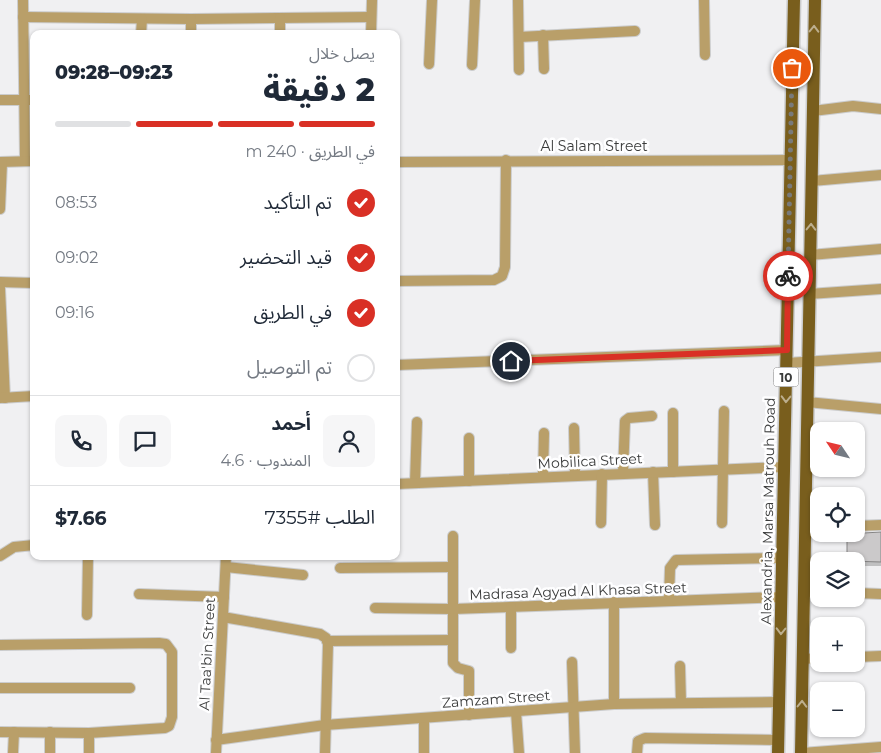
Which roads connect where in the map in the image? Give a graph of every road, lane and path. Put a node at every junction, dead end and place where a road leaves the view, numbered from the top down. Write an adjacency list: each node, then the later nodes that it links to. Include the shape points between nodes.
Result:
1 (23, 0): 10 (street)
2 (372, 0): 9 (street)
3 (432, 0): 22 (street)
4 (475, 0): 23 (street)
5 (518, 0): 20 (street)
6 (704, 0): 21 (street)
7 (794, 0): 31 (main road, Alexandria, Marsa Matrouh Road / 10)
8 (815, 0): 29 (main road, 10, one-way to 8)
9 (371, 17): 11 (street); 17 (street)
10 (23, 18): 12 (street); 27 (street)
11 (280, 18): 13 (street); 16 (street)
12 (142, 19): 13 (street); 14 (street)
13 (191, 19): 15 (street)
14 (141, 30)
15 (191, 30)
16 (280, 30)
17 (371, 30)
18 (635, 31): 19 (street)
19 (543, 36): 20 (street); 24 (street)
20 (519, 37): 25 (street)
21 (705, 55)
22 (429, 64)
23 (472, 64)
24 (544, 69)
25 (519, 70)
26 (0, 100): 27 (street)
27 (29, 100): 32 (street)
28 (881, 109): 29 (street, via 854,106)
29 (813, 111): 36 (main road, 10)
30 (506, 160): 31 (street, Al Salam Street); 34 (street, Al Salam Street); 40 (street, via 505,267 502,276 494,280)
31 (791, 160): 46 (main road, Alexandria, Marsa Matrouh Road / 10)
32 (29, 161): 33 (street)
33 (1, 162): 37 (street)
34 (400, 162)
35 (881, 175): 36 (street)
36 (812, 181): 39 (main road, 10, one-way to 36)
37 (0, 209)
38 (881, 249): 39 (street)
39 (810, 255): 45 (main road, 10)
40 (400, 281)
41 (0, 282): 42 (street)
42 (30, 283)
43 (0, 288): 53 (street)
44 (881, 288): 45 (street)
45 (810, 294): 47 (main road, 10)
46 (788, 325): 47 (main road); 48 (main road, Alexandria, Marsa Matrouh Road / 10)
47 (809, 325): 50 (main road, 10)
48 (787, 356): 50 (street); 51 (street); 63 (main road, Alexandria, Marsa Matrouh Road / 10, one-way to 63)
49 (881, 357): 50 (street)
50 (808, 362): 54 (main road, 10)
51 (400, 365)
52 (30, 396): 53 (street)
53 (2, 398)
54 (808, 402): 55 (street); 79 (main road, 10)
55 (881, 409)
56 (724, 411): 64 (street)
57 (673, 413): 66 (street)
58 (652, 416): 67 (street, via 625,421)
59 (417, 422): 72 (street)
60 (574, 428): 69 (street)
61 (544, 434): 70 (street)
62 (469, 438): 71 (street)
63 (784, 467): 64 (street, Mobilica Street); 84 (main road, Alexandria, Marsa Matrouh Road / 10)
64 (724, 471): 66 (street, Mobilica Street); 75 (street)
65 (653, 472): 66 (street, Mobilica Street); 67 (street, Mobilica Street); 76 (street)
66 (673, 472)
67 (623, 473): 68 (street, Mobilica Street)
68 (602, 474): 69 (street, Mobilica Street); 74 (street)
69 (575, 476): 70 (street, Mobilica Street)
70 (544, 477): 71 (street, Mobilica Street)
71 (469, 481): 72 (street, Mobilica Street)
72 (415, 483): 73 (street, Mobilica Street)
73 (400, 484)
74 (601, 523)
75 (722, 523)
76 (654, 525)
77 (881, 525): 78 (street)
78 (865, 526)
79 (805, 528): 80 (street); 90 (main road, 10)
80 (810, 528)
81 (453, 536): 87 (street)
82 (30, 545): 83 (street, via 14,547)
83 (0, 556)
84 (782, 558): 96 (main road, Alexandria, Marsa Matrouh Road / 10); 97 (street, via 676,560 670,568)
85 (88, 560): 102 (street)
86 (226, 561): 89 (street); 95 (street, Al Taa'bin Street)
87 (453, 567): 88 (street); 101 (street)
88 (340, 568)
89 (303, 575)
90 (804, 592): 91 (street); 110 (main road, 10)
91 (810, 592)
92 (865, 593): 94 (street)
93 (139, 594): 95 (street)
94 (881, 594)
95 (224, 596): 103 (street, Al Taa'bin Street)
96 (782, 597): 97 (street, Madrasa Agyad Al Khasa Street); 116 (main road, Alexandria, Marsa Matrouh Road / 10, one-way to 116)
97 (669, 600): 98 (street, Madrasa Agyad Al Khasa Street)
98 (614, 602): 99 (street, Madrasa Agyad Al Khasa Street); 118 (street)
99 (511, 607): 101 (street, Madrasa Agyad Al Khasa Street); 107 (street)
100 (375, 608): 101 (street, Madrasa Agyad Al Khasa Street)
101 (453, 610): 104 (street)
102 (87, 615)
103 (223, 617): 105 (street, via 320,634); 128 (street, Al Taa'bin Street)
104 (453, 640): 105 (street); 121 (street, via 453,663 469,673)
105 (327, 641): 123 (street)
106 (0, 645): 127 (street, via 159,643 169,647 172,652 172,708 169,726)
107 (511, 648)
108 (881, 656): 109 (street)
109 (865, 657)
110 (803, 659): 111 (street); 141 (main road, 10, one-way to 110)
111 (810, 659)
112 (572, 662): 119 (street)
113 (680, 666): 117 (street)
114 (0, 688): 115 (street)
115 (130, 688)
116 (779, 702): 117 (street, Zamzam Street); 129 (main road, Alexandria, Marsa Matrouh Road / 10)
117 (681, 703): 118 (street, Zamzam Street)
118 (614, 704): 119 (street, Zamzam Street)
119 (573, 708): 120 (street, Zamzam Street); 138 (street)
120 (516, 712): 121 (street, Zamzam Street); 137 (street)
121 (469, 715): 122 (street, Zamzam Street)
122 (424, 718): 123 (street, Zamzam Street); 136 (street)
123 (325, 725): 128 (street, Zamzam Street); 135 (street)
124 (0, 732): 125 (street)
125 (14, 732): 126 (street); 131 (street)
126 (50, 732): 127 (street); 132 (street)
127 (89, 733): 133 (street)
128 (216, 740): 134 (street, Al Taa'bin Street)
129 (778, 740): 139 (street, via 645,738 638,741); 140 (main road, Alexandria, Marsa Matrouh Road / 10)
130 (881, 748): 141 (street)
131 (14, 753)
132 (50, 753)
133 (89, 753)
134 (216, 753)
135 (325, 753)
136 (424, 753)
137 (519, 753)
138 (575, 753)
139 (637, 753)
140 (778, 753)
141 (802, 753)

